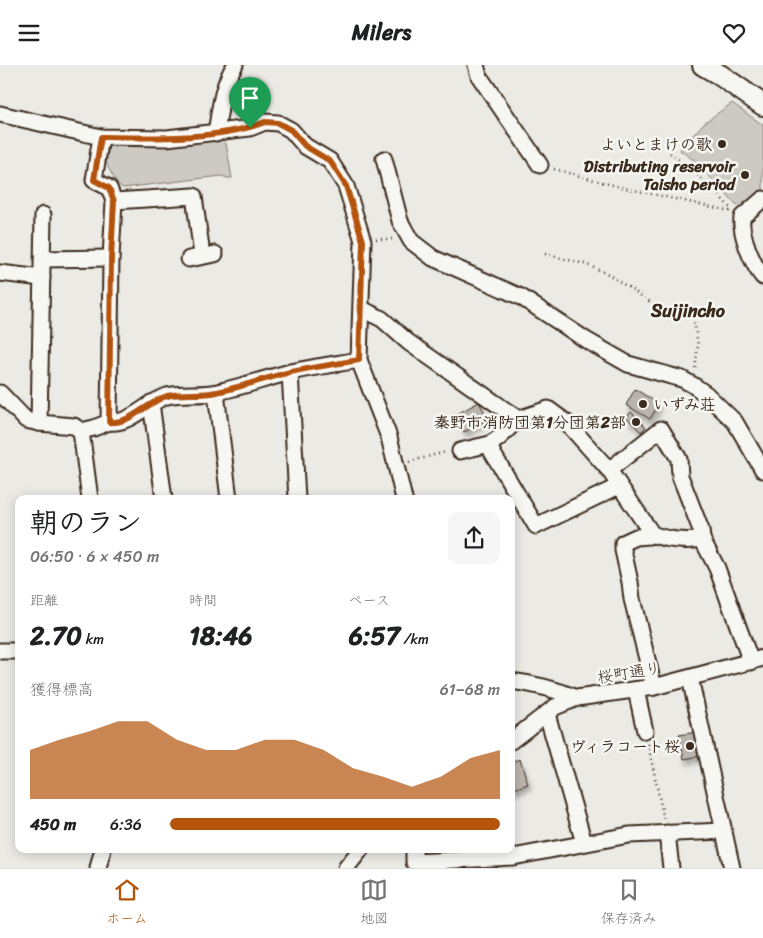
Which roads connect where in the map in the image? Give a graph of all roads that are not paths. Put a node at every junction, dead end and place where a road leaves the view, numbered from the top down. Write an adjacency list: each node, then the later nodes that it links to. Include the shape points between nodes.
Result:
1 (235, 65): 6 (street, via 222,95)
2 (476, 65): 9 (street, via 479,76)
3 (703, 65): 4 (main road)
4 (763, 105)
5 (0, 114): 7 (street)
6 (216, 133): 7 (street, via 167,138); 19 (street, via 250,128 265,122 278,123 291,130 305,146 330,161 346,186 363,241)
7 (101, 137): 11 (street, via 94,180 109,188)
8 (384, 159): 32 (street, via 400,221 412,241 433,258 521,297 628,364 693,385 735,422)
9 (540, 165)
10 (763, 199): 17 (street, via 742,217 741,227 754,263)
11 (114, 201): 13 (street, via 194,196); 14 (street)
12 (43, 215): 15 (street)
13 (202, 256)
14 (111, 258): 15 (street); 26 (street)
15 (43, 259): 18 (street)
16 (0, 273): 18 (street)
17 (763, 277)
18 (42, 278): 27 (street)
19 (362, 309): 20 (street); 25 (street, via 382,319)
20 (359, 360): 21 (street); 38 (street, via 389,437)
21 (290, 372): 23 (street); 37 (street)
22 (0, 393): 27 (street, via 26,419)
23 (216, 393): 24 (street, via 168,396); 36 (street)
24 (151, 403): 26 (street, via 126,419); 35 (street)
25 (518, 419): 29 (street); 31 (street, via 548,409 567,423)
26 (109, 422): 28 (street)
27 (39, 423): 28 (street, via 74,426)
28 (81, 431): 34 (street)
29 (490, 444): 30 (street); 33 (street, via 536,526)
30 (454, 451)
31 (609, 470): 33 (street); 40 (street, via 662,429 679,459 680,476)
32 (763, 471)
33 (619, 486): 39 (street)
34 (89, 495)
35 (163, 495)
36 (229, 495)
37 (297, 495)
38 (403, 495)
39 (652, 534): 40 (street, via 693,541); 46 (street, via 623,543)
40 (702, 539): 43 (street)
41 (0, 651): 42 (street)
42 (15, 651)
43 (757, 660): 44 (street, 桜町通り)
44 (690, 678): 46 (street, 桜町通り); 51 (street)
45 (515, 682): 47 (street, via 555,689)
46 (646, 690): 47 (street, 桜町通り); 49 (street)
47 (577, 699): 48 (street, 桜町通り)
48 (547, 714): 50 (street, 桜町通り); 53 (street)
49 (645, 731)
50 (515, 738)
51 (723, 831): 52 (street); 62 (street)
52 (667, 833): 53 (street, via 629,835); 61 (street)
53 (584, 843): 58 (street)
54 (102, 853): 59 (street)
55 (358, 853): 60 (street)
56 (414, 853): 57 (street, via 414,862)
57 (490, 854): 58 (street)
58 (513, 862)
59 (98, 868)
60 (346, 868)
61 (671, 868)
62 (732, 868)

